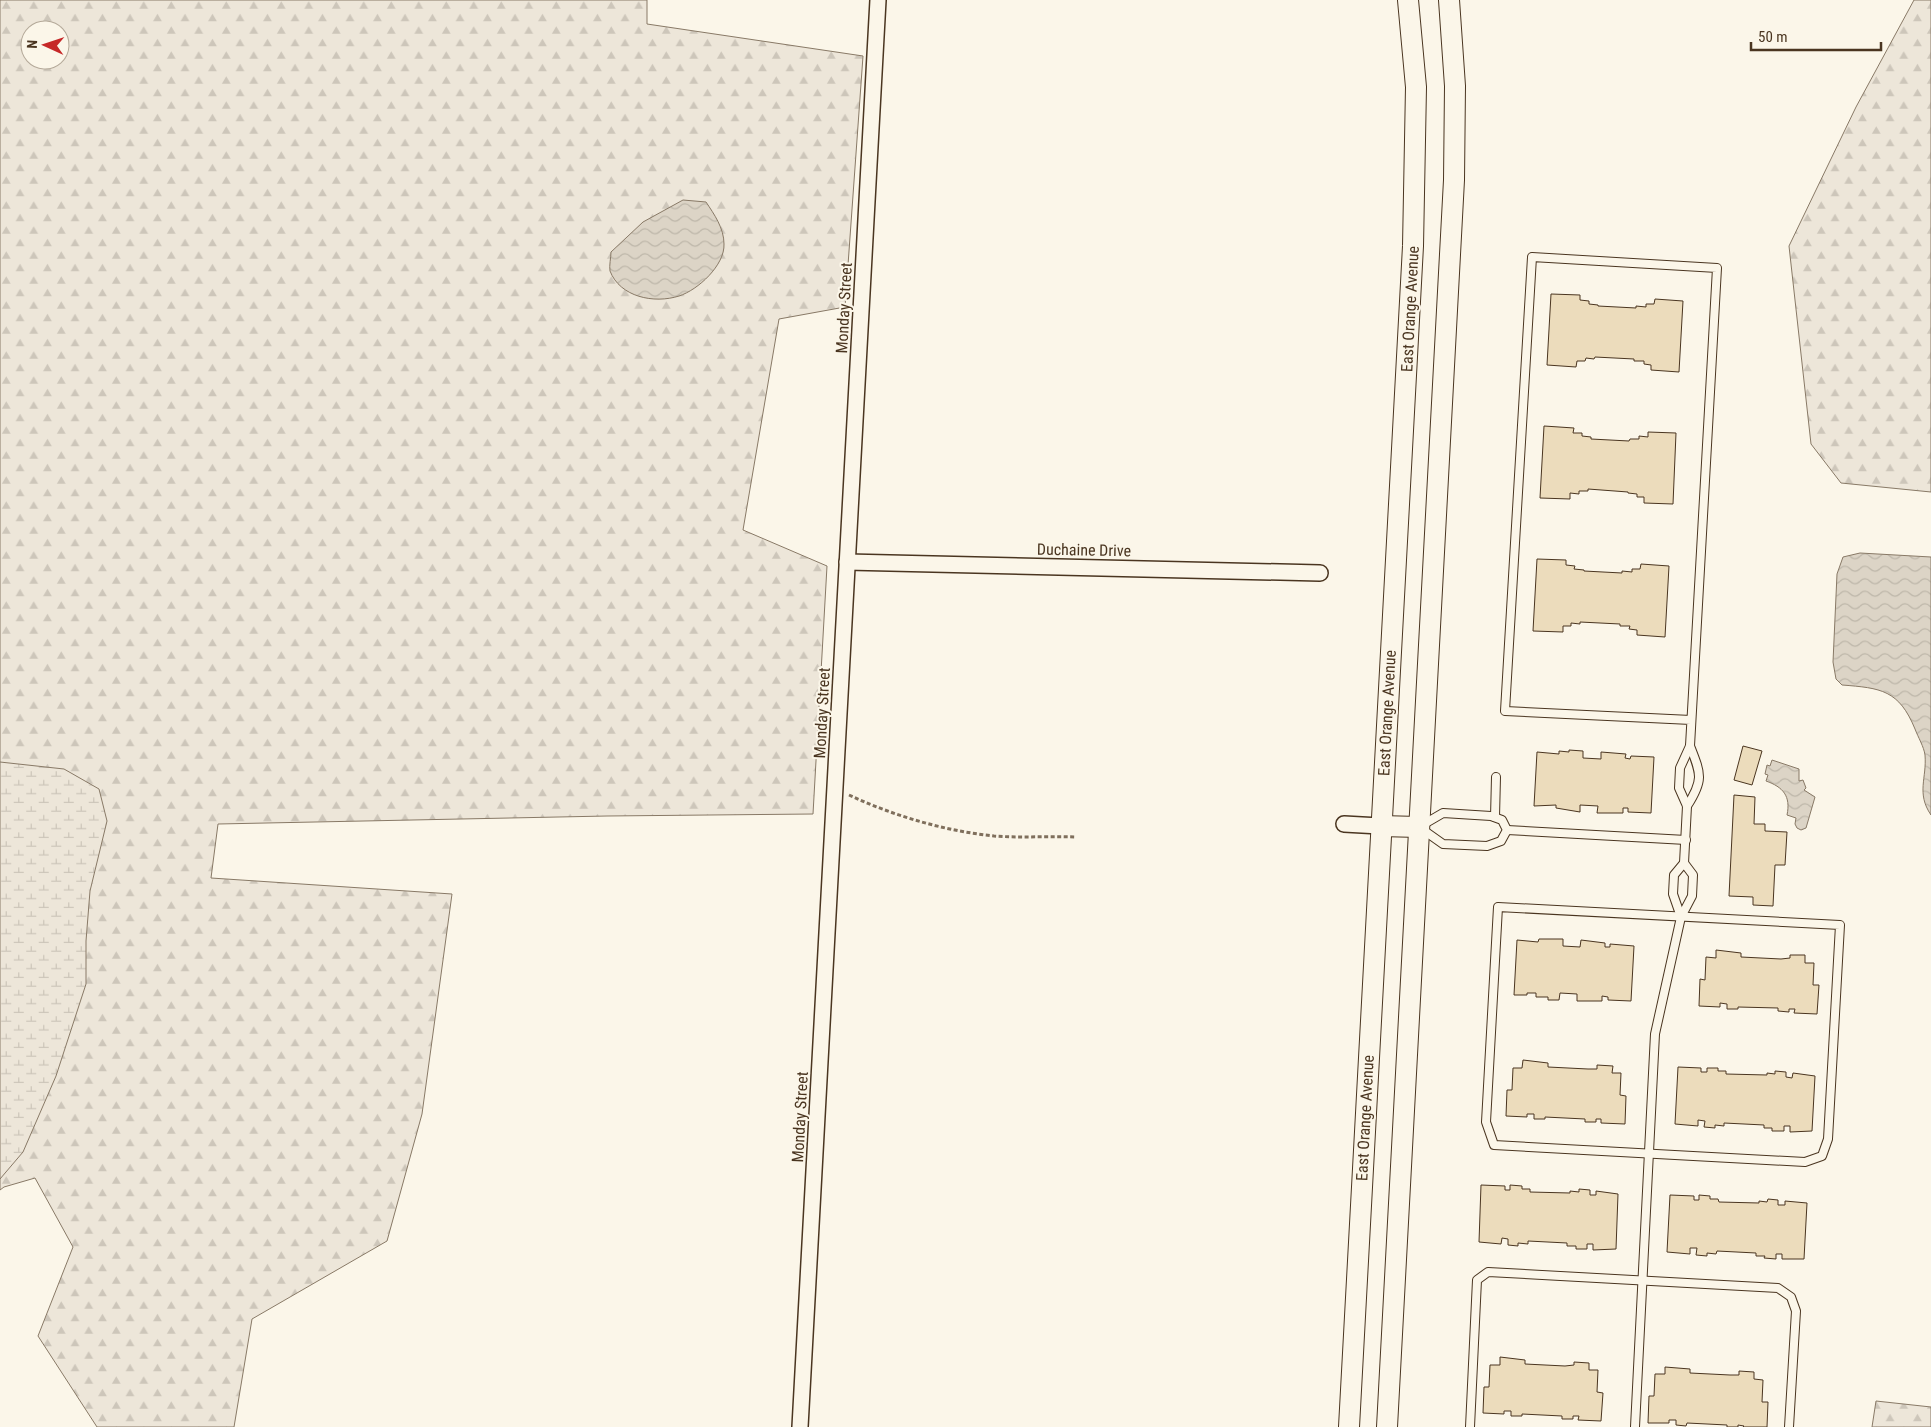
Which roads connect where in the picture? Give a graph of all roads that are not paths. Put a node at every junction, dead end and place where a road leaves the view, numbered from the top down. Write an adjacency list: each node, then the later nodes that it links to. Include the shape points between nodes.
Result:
1 (878, 0): 4 (street, Monday Street)
2 (1408, 0): 12 (street, East Orange Avenue, via 1416,87 1416,174)
3 (1448, 0): 13 (street, via 1455,86 1454,180)
4 (847, 562): 5 (street, Duchaine Drive); 20 (street, Monday Street)
5 (1320, 573)
6 (1691, 720): 6 (lane, via 1505,711 1532,257 1717,268); 7 (lane)
7 (1690, 746): 9 (lane, via 1680,768 1678,788); 9 (lane, via 1699,769 1698,790)
8 (1496, 777): 10 (lane)
9 (1687, 806): 15 (lane)
10 (1494, 817): 13 (lane, via 1443,813); 14 (lane, via 1502,820)
11 (1344, 824): 12 (street)
12 (1380, 826): 13 (street); 21 (street, East Orange Avenue)
13 (1419, 828): 14 (lane, via 1443,844 1487,846 1500,840); 22 (street)
14 (1507, 830): 15 (lane)
15 (1686, 840): 16 (lane)
16 (1684, 863): 17 (lane, via 1674,875 1673,894); 17 (lane, via 1693,875 1692,896)
17 (1681, 917): 18 (lane, via 1656,1034); 18 (lane, via 1840,925 1828,1139 1822,1156 1805,1162); 18 (lane, via 1498,908 1486,1122 1494,1145)
18 (1649, 1153): 19 (lane)
19 (1643, 1280): 23 (lane, via 1488,1272 1477,1280); 24 (lane); 25 (lane, via 1778,1288 1791,1297 1796,1311)
20 (800, 1427)
21 (1348, 1427)
22 (1387, 1427)
23 (1470, 1427)
24 (1635, 1427)
25 (1789, 1427)

